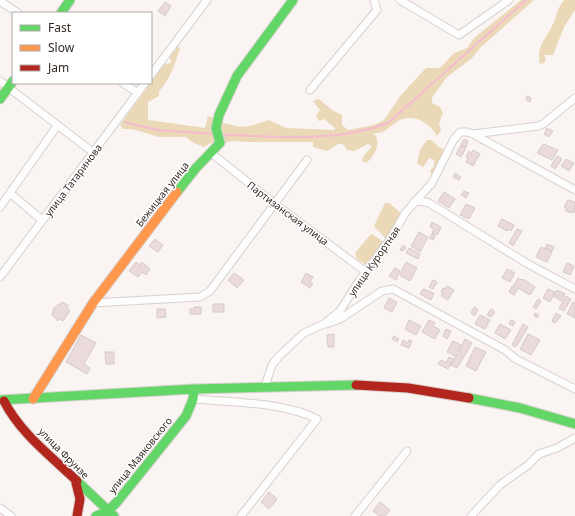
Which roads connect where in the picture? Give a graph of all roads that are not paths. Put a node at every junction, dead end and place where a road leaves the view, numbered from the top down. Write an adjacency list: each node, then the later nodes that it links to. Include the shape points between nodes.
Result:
1 (70, 0): 9 (street)
2 (207, 0): 10 (street)
3 (293, 0): 21 (street, Бежицкая улица, via 237,76 219,115 216,128 220,144)
4 (374, 0): 15 (street, via 377,10)
5 (400, 0): 6 (street, via 459,35)
6 (510, 0)
7 (0, 1): 8 (street)
8 (16, 12)
9 (62, 12)
10 (152, 74)
11 (0, 81): 12 (street)
12 (11, 84): 18 (street); 19 (street)
13 (124, 84): 16 (street)
14 (144, 84): 16 (street, улица Татаринова)
15 (310, 90)
16 (138, 93): 22 (street, улица Татаринова)
17 (575, 98): 20 (street, via 538,126)
18 (0, 99)
19 (57, 126): 22 (street); 25 (street)
20 (473, 134): 24 (street); 26 (street, улица Курортная, via 467,132 456,135 432,183)
21 (210, 152): 27 (street, Партизанская улица); 33 (street, Бежицкая улица)
22 (94, 153): 29 (street, улица Татаринова)
23 (307, 160): 27 (street)
24 (575, 190)
25 (11, 194): 28 (street); 29 (street)
26 (414, 202): 30 (street, улица Курортная); 32 (street, via 429,203 528,264)
27 (275, 204): 30 (street, Партизанская улица); 33 (street, via 210,290 200,297)
28 (0, 207)
29 (42, 220): 31 (street, улица Татаринова)
30 (366, 272): 34 (street, улица Курортная, via 340,311)
31 (0, 277)
32 (575, 289)
33 (93, 302): 38 (street, Бежицкая улица)
34 (324, 324): 35 (street, улица Курортная, via 304,333 279,356 272,366); 37 (street, via 340,319 382,291 393,290 505,350 516,360)
35 (265, 386): 36 (street, улица Фрунзе); 41 (street, улица Фрунзе, via 346,384 408,388 491,402)
36 (194, 388): 38 (street, улица Фрунзе); 39 (street, улица Маяковского)
37 (575, 389)
38 (33, 399): 40 (street, улица Фрунзе)
39 (193, 399): 46 (street, улица Маяковского, via 186,416); 50 (street, via 281,407 305,412 317,419)
40 (2, 400): 44 (street, улица Фрунзе, via 34,441)
41 (575, 424)
42 (575, 438): 52 (street, via 539,454 500,485)
43 (407, 451): 51 (street)
44 (74, 479): 46 (street, улица Фрунзе); 48 (street, via 80,492)
45 (0, 508): 47 (street)
46 (111, 514): 49 (street, улица Маяковского)
47 (11, 516)
48 (77, 516)
49 (96, 516)
50 (241, 516)
51 (354, 516)
52 (471, 516)

